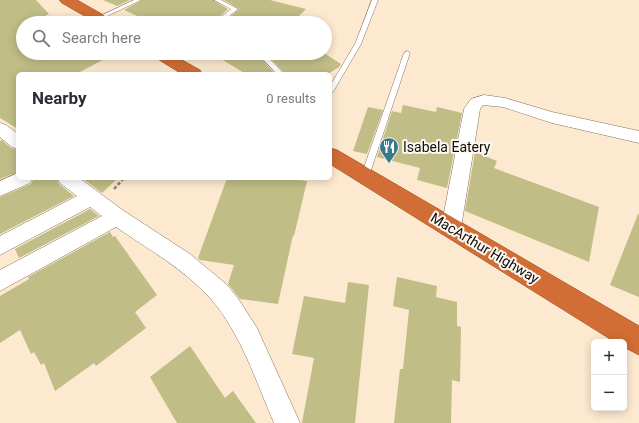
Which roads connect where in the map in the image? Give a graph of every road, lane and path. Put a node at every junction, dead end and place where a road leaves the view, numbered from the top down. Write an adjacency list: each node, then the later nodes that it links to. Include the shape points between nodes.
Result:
1 (67, 0): 5 (highway)
2 (138, 0): 6 (lane)
3 (217, 0): 7 (lane, via 235,9)
4 (375, 0): 13 (lane, via 358,44)
5 (96, 16)
6 (110, 16)
7 (226, 16)
8 (407, 53): 18 (lane)
9 (173, 60): 11 (highway)
10 (267, 60): 12 (lane)
11 (191, 72)
12 (279, 72)
13 (332, 89)
14 (0, 130): 16 (street)
15 (639, 137): 24 (street, via 499,102 478,102 472,109)
16 (16, 141)
17 (332, 156): 18 (highway, MacArthur Highway)
18 (365, 176): 24 (highway, MacArthur Highway)
19 (20, 180): 21 (street)
20 (69, 180): 22 (street)
21 (0, 189)
22 (92, 197): 23 (street); 25 (street)
23 (117, 217): 26 (street); 28 (street, via 189,265 218,291 236,315 254,348)
24 (451, 228): 27 (highway, MacArthur Highway)
25 (0, 246)
26 (0, 281)
27 (639, 341)
28 (287, 423)

